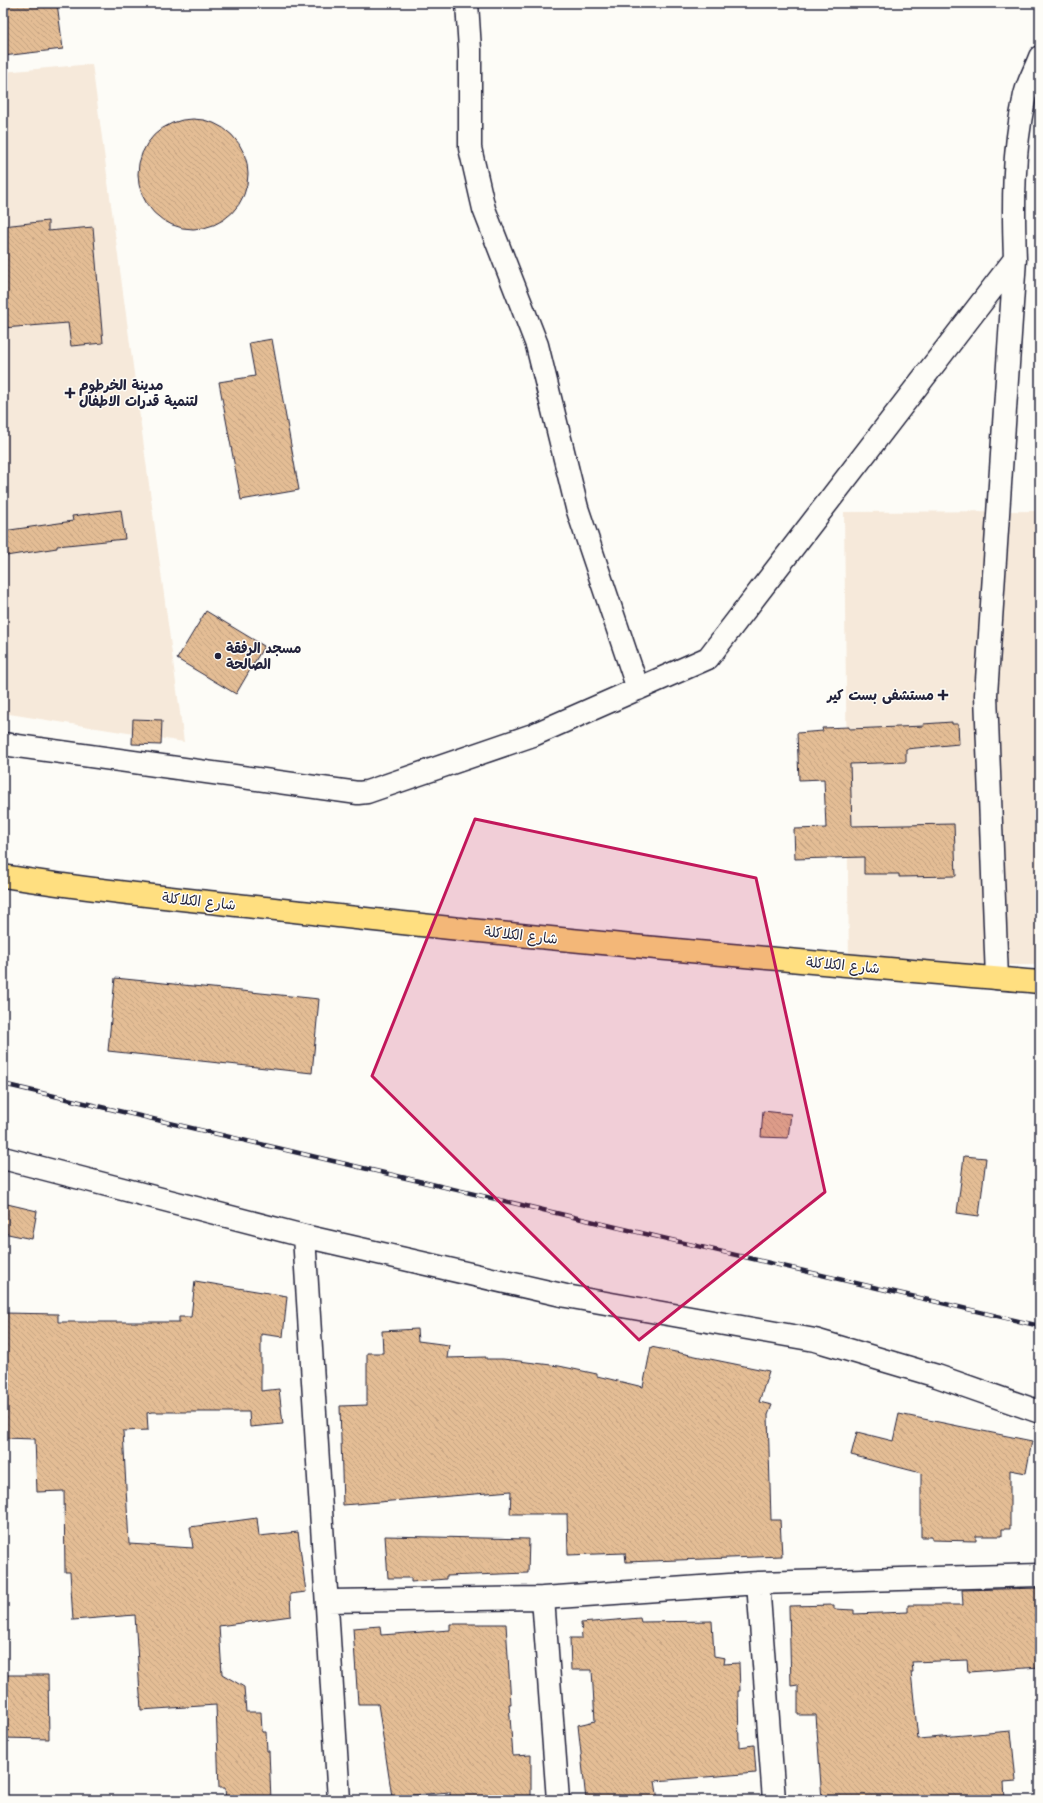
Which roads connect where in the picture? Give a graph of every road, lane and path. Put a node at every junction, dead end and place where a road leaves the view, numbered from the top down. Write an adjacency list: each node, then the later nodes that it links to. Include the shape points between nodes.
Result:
1 (467, 3): 4 (street, via 470,50 470,148 484,209 537,345 577,508)
2 (1040, 57): 3 (street, via 1024,98 1017,150 1013,194)
3 (1015, 259): 4 (street, via 708,658); 7 (street, via 986,695)
4 (638, 689): 5 (street, via 533,735 358,793)
5 (3, 744)
6 (3, 876): 7 (main road, شارع الكلاكلة, via 64,886 701,954)
7 (997, 978): 8 (main road, شارع الكلاكلة)
8 (1040, 982)
9 (3, 1158): 10 (street)
10 (304, 1236): 11 (street, via 566,1296 815,1340 937,1376); 15 (street)
11 (1040, 1412)
12 (1040, 1575): 13 (street)
13 (758, 1583): 14 (street); 18 (street)
14 (543, 1598): 15 (street); 17 (street)
15 (327, 1600): 16 (street)
16 (339, 1800)
17 (558, 1800)
18 (774, 1800)

